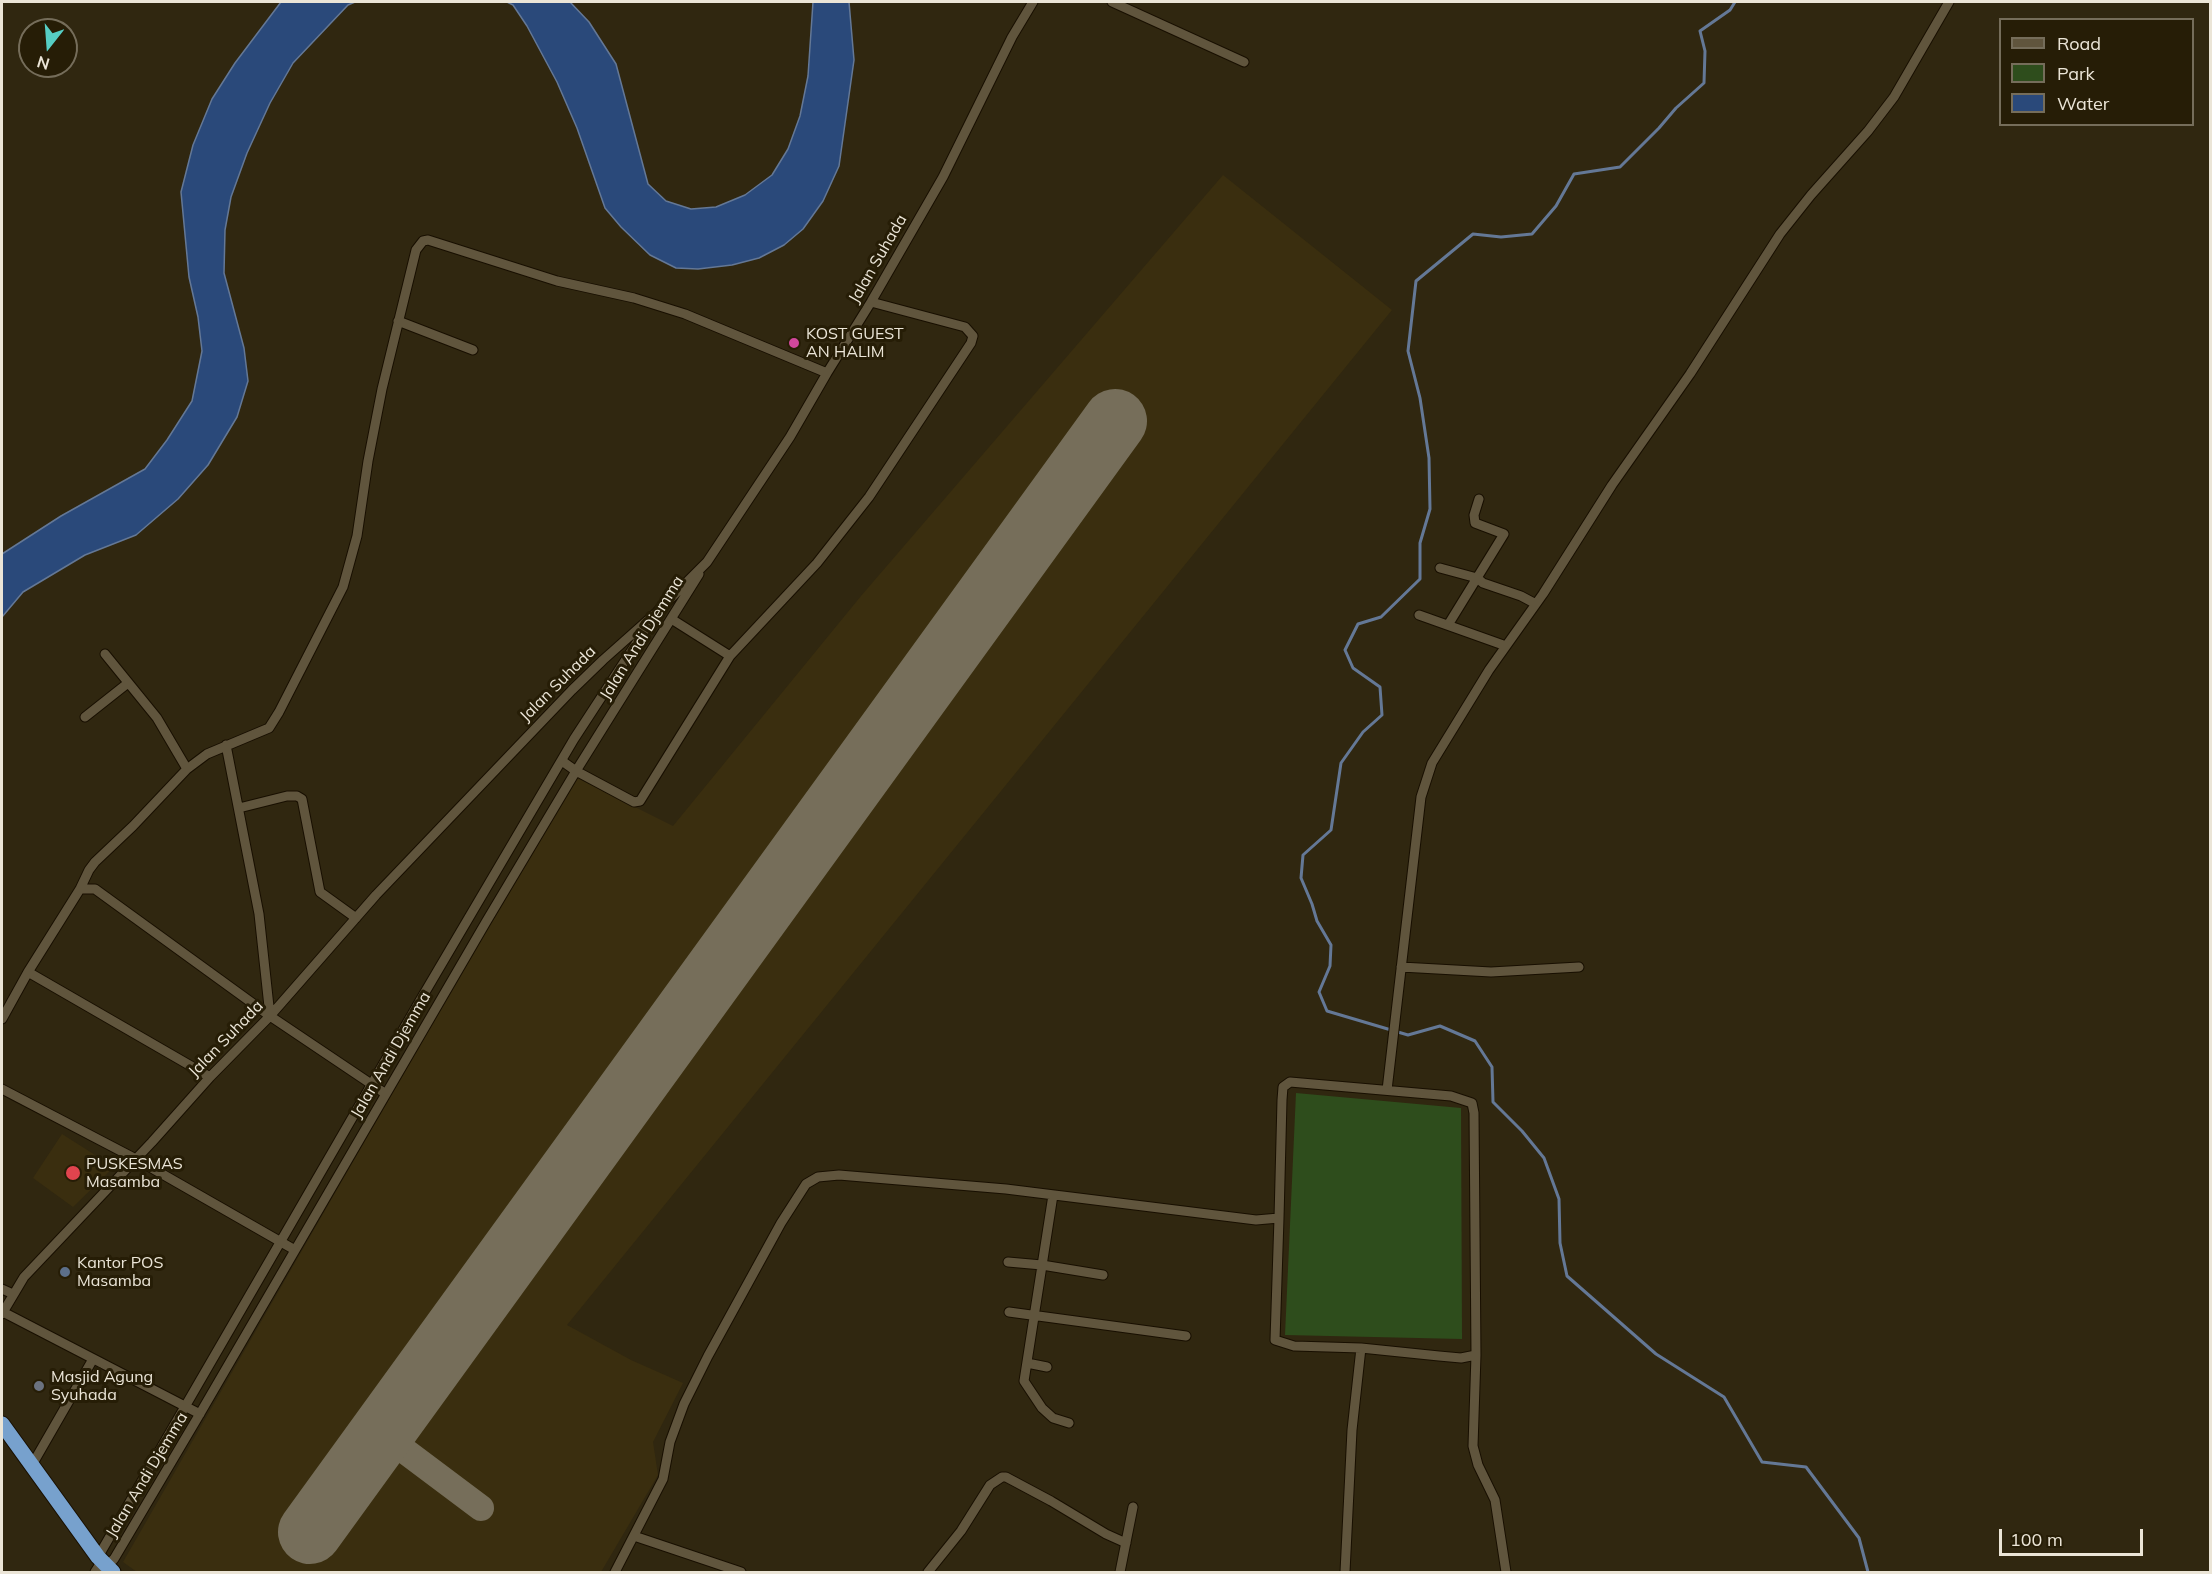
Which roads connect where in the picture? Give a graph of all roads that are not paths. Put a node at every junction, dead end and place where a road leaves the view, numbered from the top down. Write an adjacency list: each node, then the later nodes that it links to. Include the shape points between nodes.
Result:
1 (1034, 2): 5 (street, Jalan Suhada, via 1012,37 943,177)
2 (1112, 2): 4 (street)
3 (1949, 2): 13 (street, via 1894,98 1779,234)
4 (1244, 62)
5 (871, 302): 8 (street, Jalan Suhada); 20 (street, via 965,327 973,336 971,343 869,497 817,563)
6 (398, 321): 7 (street); 8 (street, via 416,250 428,240 557,281 685,314); 23 (street, via 368,461 357,536 343,587 268,728)
7 (473, 350)
8 (826, 373): 10 (street, Jalan Suhada, via 790,437)
9 (1479, 499): 12 (street, via 1474,523 1504,534)
10 (707, 561): 14 (street, Jalan Suhada); 16 (street, Jalan Andi Djemma)
11 (1440, 568): 12 (street)
12 (1477, 578): 13 (street); 17 (street)
13 (1536, 604): 18 (street)
14 (657, 612): 24 (street, Jalan Andi Djemma); 31 (street, Jalan Suhada, via 572,690)
15 (1419, 615): 17 (street)
16 (673, 620): 20 (street); 26 (street, Jalan Andi Djemma)
17 (1448, 626): 18 (street)
18 (1506, 646): 32 (street, via 1432,763 1421,797)
19 (105, 654): 21 (street)
20 (730, 656): 26 (street, via 640,801 634,802)
21 (129, 683): 22 (street); 25 (street, via 157,718)
22 (85, 717)
23 (226, 745): 25 (street); 27 (street)
24 (562, 761): 26 (street); 28 (street, Jalan Andi Djemma)
25 (187, 769): 30 (street, via 95,862)
26 (576, 771): 29 (street, Jalan Andi Djemma)
27 (238, 808): 31 (street, via 287,796 302,799 320,892); 35 (street, via 259,914)
28 (492, 880): 29 (street); 38 (street, Jalan Andi Djemma)
29 (506, 888): 41 (street, Jalan Andi Djemma)
30 (80, 889): 34 (street); 35 (street, via 100,892)
31 (356, 918): 35 (street, Jalan Suhada)
32 (1401, 967): 33 (street, via 1491,972); 40 (street)
33 (1579, 967)
34 (28, 972): 36 (street); 37 (street)
35 (270, 1016): 37 (street, Jalan Suhada); 38 (street)
36 (2, 1019)
37 (210, 1077): 42 (street, Jalan Suhada)
38 (372, 1085): 41 (street); 45 (street, Jalan Andi Djemma)
39 (2, 1089): 42 (street)
40 (1387, 1090): 44 (street, via 1290,1082 1283,1087); 57 (street, via 1451,1096 1472,1102)
41 (386, 1094): 46 (street, Jalan Andi Djemma)
42 (136, 1159): 45 (street); 51 (street, Jalan Suhada, via 24,1276)
43 (1053, 1195): 44 (street, via 1256,1220); 48 (street); 67 (street, via 839,1175 818,1177 806,1184 684,1404 670,1442 663,1479)
44 (1279, 1218): 56 (street, via 1275,1340 1294,1346)
45 (280, 1242): 46 (street); 61 (street, Jalan Andi Djemma)
46 (295, 1251): 62 (street, Jalan Andi Djemma)
47 (1008, 1262): 48 (street)
48 (1042, 1265): 49 (street); 54 (street)
49 (1103, 1275)
50 (2, 1289): 51 (street)
51 (13, 1294): 53 (street, Jalan Suhada)
52 (1009, 1312): 54 (street)
53 (2, 1313): 58 (street)
54 (1034, 1314): 55 (street); 59 (street)
55 (1186, 1336)
56 (1361, 1348): 57 (street, via 1461,1358); 74 (street, via 1352,1430)
57 (1476, 1355): 75 (street, via 1473,1446 1495,1500)
58 (93, 1359): 61 (street); 65 (street)
59 (1027, 1363): 60 (street); 63 (street, via 1026,1388 1053,1418)
60 (1047, 1366)
61 (185, 1407): 62 (street); 69 (street, Jalan Andi Djemma)
62 (200, 1414): 69 (street, Jalan Andi Djemma, via 114,1559)
63 (1069, 1423)
64 (2, 1424): 65 (highway)
65 (32, 1465): 69 (highway)
66 (1133, 1507): 68 (street)
67 (633, 1536): 70 (street); 71 (street)
68 (1126, 1543): 72 (street, via 1002,1477 990,1485 961,1531); 73 (street)
69 (103, 1566)
70 (615, 1572)
71 (741, 1572)
72 (928, 1572)
73 (1120, 1572)
74 (1345, 1572)
75 (1506, 1572)

